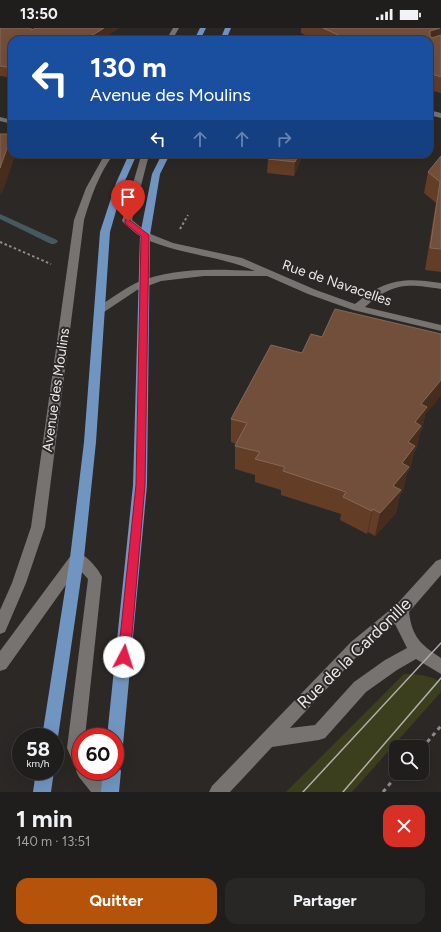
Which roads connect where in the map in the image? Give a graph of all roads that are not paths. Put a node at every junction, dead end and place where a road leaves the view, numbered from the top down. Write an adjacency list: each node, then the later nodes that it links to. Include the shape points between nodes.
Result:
1 (106, 158): 15 (street, Avenue des Moulins, via 90,188 80,220 38,527 19,583)
2 (131, 158): 10 (main road, via 120,183 105,232)
3 (143, 158): 5 (street, via 128,221)
4 (164, 158): 5 (main road, via 156,174)
5 (145, 235): 6 (street, Rue de Navacelles, via 170,245 239,260); 7 (main road)
6 (271, 275): 7 (street, Rue de Navacelles, via 224,271 181,275); 9 (street, Rue de Navacelles)
7 (144, 283): 10 (street, Rue de Navacelles); 21 (main road, via 140,485)
8 (441, 286): 9 (street, via 399,282 371,295)
9 (357, 308): 11 (street, Rue de Navacelles)
10 (100, 310): 12 (main road, via 90,442)
11 (441, 328)
12 (77, 558): 17 (street); 19 (main road); 20 (street, via 95,577)
13 (441, 565): 14 (street, Rue de la Cardonille)
14 (401, 610): 16 (street, via 403,624); 22 (street, Rue de la Cardonille, via 356,647)
15 (0, 627)
16 (417, 651): 18 (street); 22 (street, Rue de la Cardonille, via 390,665 360,687 319,732)
17 (0, 664)
18 (441, 667)
19 (51, 728)
20 (77, 728)
21 (117, 728)
22 (267, 740): 29 (street, Rue de la Cardonille)
23 (44, 780): 26 (main road)
24 (93, 780): 27 (street)
25 (111, 780): 28 (main road)
26 (42, 792)
27 (103, 792)
28 (110, 792)
29 (218, 792)

